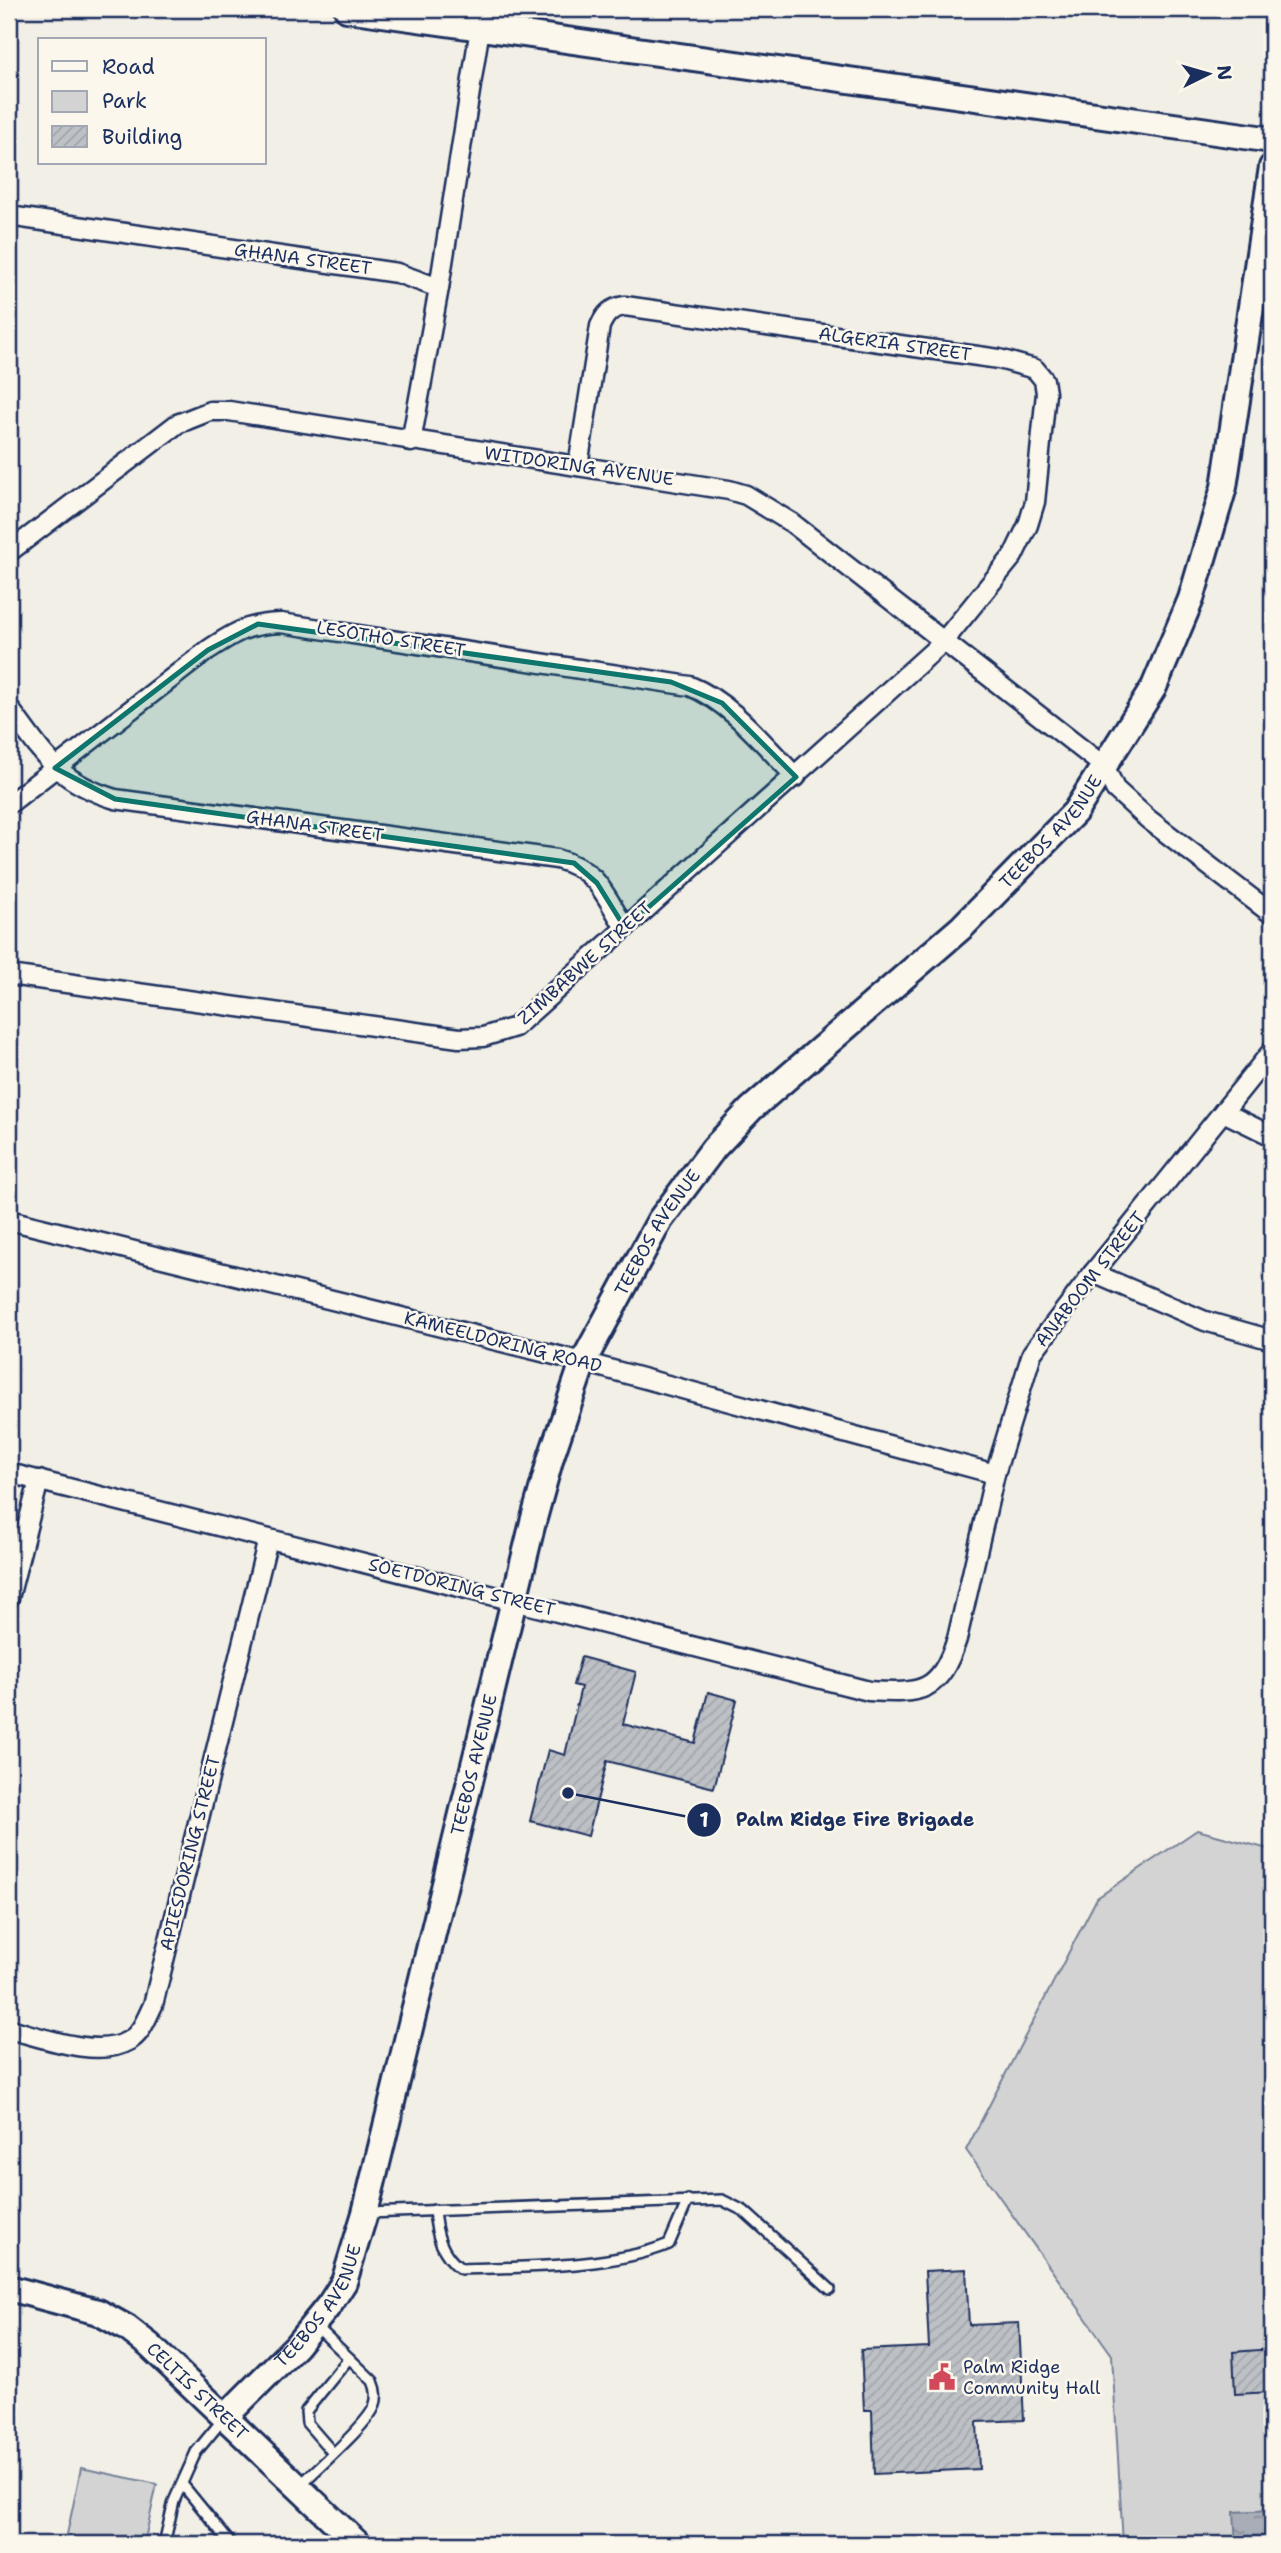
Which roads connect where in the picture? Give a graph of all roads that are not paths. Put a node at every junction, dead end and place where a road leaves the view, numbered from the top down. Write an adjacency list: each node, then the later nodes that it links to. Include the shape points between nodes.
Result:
1 (347, 9): 2 (street)
2 (481, 28): 3 (street); 6 (street)
3 (1272, 140)
4 (1272, 167): 12 (street, TEEBOS AVENUE, via 1227,474 1209,545 1154,687)
5 (9, 216): 6 (street, GHANA STREET, via 397,273)
6 (439, 288): 7 (street)
7 (411, 442): 8 (street, WITDORING AVENUE); 9 (street, WITDORING AVENUE, via 210,411 177,424)
8 (578, 466): 10 (street, WITDORING AVENUE, via 714,485 746,495 792,523); 10 (street, ALGERIA STREET, via 600,326 615,307 985,357 1035,369 1044,380 1046,413 1028,525 1013,556)
9 (9, 552)
10 (943, 642): 12 (street, WITDORING AVENUE); 14 (street, ZIMBABWE STREET)
11 (9, 708): 13 (street, GHANA STREET)
12 (1105, 767): 16 (street, via 1115,789 1148,819); 25 (street, TEEBOS AVENUE, via 1075,812 962,927 751,1109 714,1148 660,1220)
13 (55, 768): 14 (street, LESOTHO STREET, via 234,633 281,622 690,686 722,703); 15 (street, LESOTHO STREET); 17 (street, GHANA STREET, via 80,786 115,799 574,863 597,883)
14 (796, 777): 17 (street, ZIMBABWE STREET)
15 (9, 803)
16 (1272, 914)
17 (625, 928): 18 (street, ZIMBABWE STREET, via 515,1027 483,1037 459,1038)
18 (9, 975)
19 (1272, 1051): 20 (street, ANABOOM STREET)
20 (1223, 1112): 21 (street); 23 (street, ANABOOM STREET)
21 (1272, 1136)
22 (9, 1220): 25 (street, KAMEELDORING ROAD)
23 (1093, 1273): 24 (street, via 1205,1321); 27 (street, ANABOOM STREET, via 1032,1353)
24 (1272, 1340)
25 (583, 1362): 27 (street, KAMEELDORING ROAD); 31 (street, TEEBOS AVENUE, via 551,1457)
26 (9, 1473): 28 (street, SOETDORING STREET)
27 (995, 1475): 32 (street, ANABOOM STREET, via 951,1658 939,1677)
28 (39, 1480): 29 (street, SOETDORING STREET); 30 (street)
29 (268, 1539): 31 (street, SOETDORING STREET); 33 (street, APIESDORING STREET, via 153,2005 143,2026 131,2041 111,2048 84,2047)
30 (9, 1598)
31 (514, 1599): 32 (street, SOETDORING STREET, via 869,1691); 36 (street, TEEBOS AVENUE)
32 (916, 1691)
33 (9, 2029)
34 (688, 2200): 35 (lane); 35 (lane, via 668,2244 657,2249 606,2259 484,2269 461,2269 451,2262 436,2234); 38 (lane, via 733,2204)
35 (435, 2210): 36 (lane)
36 (365, 2213): 39 (street, TEEBOS AVENUE, via 344,2282)
37 (9, 2288): 41 (street, CELTIS STREET, via 98,2312 127,2328)
38 (830, 2288)
39 (315, 2325): 40 (lane); 41 (street, TEEBOS AVENUE)
40 (349, 2358): 42 (lane, via 306,2411 307,2423); 42 (lane, via 373,2381 377,2399 369,2416)
41 (225, 2417): 43 (lane, via 196,2452); 44 (street, CELTIS STREET)
42 (333, 2453): 44 (lane)
43 (181, 2484): 45 (lane); 46 (lane)
44 (298, 2487): 47 (street, CELTIS STREET)
45 (164, 2544)
46 (231, 2544)
47 (358, 2544)

